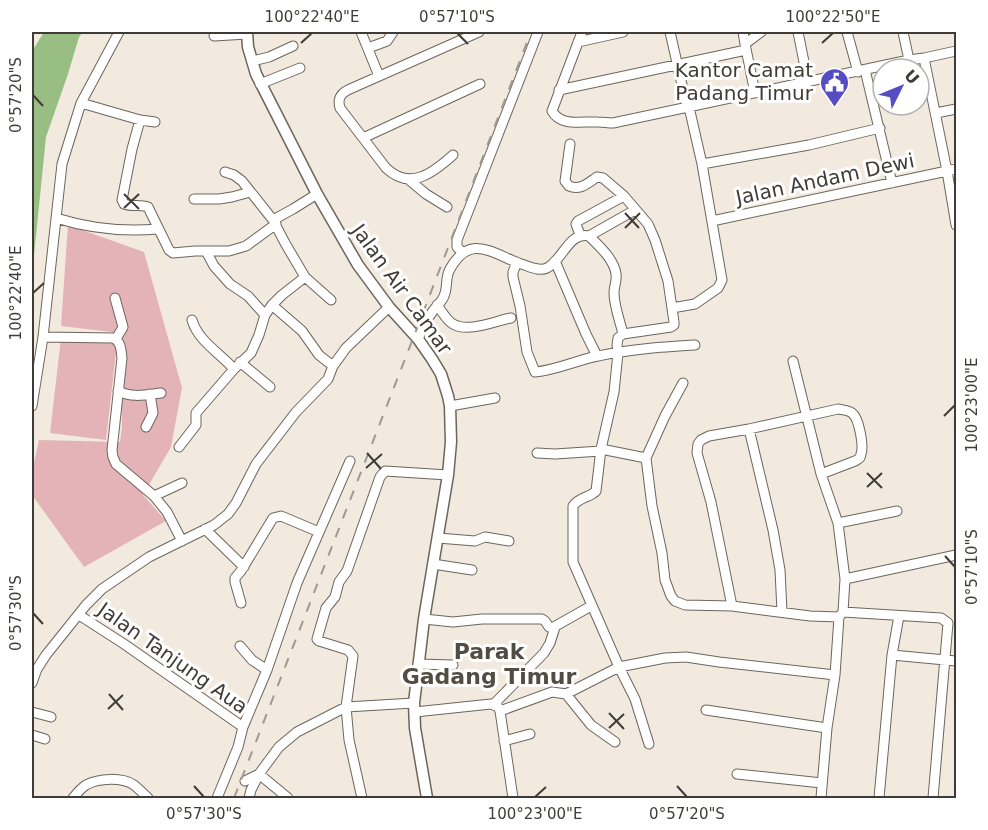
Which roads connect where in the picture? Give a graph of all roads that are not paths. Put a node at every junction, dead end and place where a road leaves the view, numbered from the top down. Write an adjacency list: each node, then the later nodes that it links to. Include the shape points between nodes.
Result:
1 (119, 32): 35 (street)
2 (361, 32): 19 (street)
3 (393, 32): 19 (street, via 387,41)
4 (479, 32): 28 (street)
5 (538, 32): 63 (street, via 457,240)
6 (582, 32): 16 (street)
7 (623, 32): 16 (street)
8 (669, 32): 24 (street)
9 (743, 32): 18 (street)
10 (761, 32): 18 (street)
11 (798, 32): 29 (street)
12 (848, 32): 27 (street)
13 (903, 32): 21 (street)
14 (247, 33): 15 (street); 23 (main road, Jalan Air Camar)
15 (214, 36)
16 (578, 42): 32 (street)
17 (293, 46): 23 (street)
18 (745, 47): 24 (street); 34 (street)
19 (368, 48): 28 (street)
20 (957, 51): 22 (street)
21 (908, 57)
22 (929, 57)
23 (252, 61): 30 (main road, Jalan Air Camar)
24 (677, 65): 32 (street); 36 (street)
25 (300, 68): 30 (street)
26 (871, 69): 27 (street)
27 (861, 71): 29 (street); 41 (street)
28 (379, 76): 42 (street, via 339,97 340,108)
29 (808, 82): 34 (street)
30 (260, 84): 51 (main road, Jalan Air Camar)
31 (480, 84): 42 (street)
32 (559, 90): 36 (street, via 553,113 573,123 613,123)
33 (931, 90): 38 (street)
34 (755, 93): 36 (street)
35 (81, 103): 39 (street); 56 (street, via 62,164)
36 (688, 107): 45 (street)
37 (957, 109): 38 (street)
38 (936, 113): 46 (street)
39 (140, 120): 40 (street); 60 (street, via 122,200 129,206 148,207)
40 (155, 122)
41 (880, 128): 45 (street); 49 (street)
42 (363, 138): 48 (street, via 391,173)
43 (570, 144): 52 (street, via 565,181 569,186 578,188 600,177)
44 (453, 155): 48 (street, via 417,179)
45 (702, 164): 57 (street)
46 (952, 170): 49 (street, Jalan Andam Dewi); 59 (street)
47 (225, 172): 50 (street, via 242,181)
48 (408, 179): 54 (street)
49 (892, 183): 57 (street, Jalan Andam Dewi)
50 (250, 192): 53 (street, via 219,199); 58 (street)
51 (317, 194): 58 (street); 71 (main road, Jalan Air Camar, via 358,265)
52 (624, 196): 55 (street); 61 (street, via 578,221 576,224)
53 (194, 199)
54 (447, 207)
55 (635, 210): 61 (street); 72 (street, via 648,224 655,240)
56 (56, 218): 60 (street, via 138,231); 77 (street)
57 (711, 221): 72 (street, via 722,283 695,304)
58 (275, 222): 62 (street, via 246,246); 66 (street)
59 (957, 225)
60 (158, 229): 62 (street, via 173,253)
61 (585, 235): 64 (street, via 575,238); 76 (street, via 605,253 615,271 614,292)
62 (206, 251): 73 (street, via 230,284)
63 (463, 253): 65 (street, via 481,248); 70 (street, via 449,270 445,295)
64 (555, 261): 65 (street, via 539,269); 82 (street)
65 (517, 262): 82 (street, via 513,277 534,371)
66 (305, 277): 68 (street); 69 (street)
67 (115, 298): 78 (street, via 123,325)
68 (331, 300)
69 (272, 305): 73 (street); 85 (street)
70 (437, 305): 74 (street, via 451,323 463,327); 79 (street)
71 (389, 307): 79 (main road, Jalan Air Camar); 85 (street)
72 (672, 308): 76 (street, via 671,327)
73 (265, 315): 84 (street, via 251,353)
74 (511, 318)
75 (192, 320): 84 (street, via 201,337)
76 (623, 334): 81 (street, via 617,340)
77 (43, 337): 78 (street); 92 (street)
78 (116, 339): 88 (street, via 122,355)
79 (418, 339): 93 (main road, Jalan Air Camar, via 441,374)
80 (695, 345): 81 (street)
81 (618, 353): 82 (street); 98 (street)
82 (597, 356)
83 (793, 361): 94 (street)
84 (237, 365): 87 (street); 97 (street, via 196,413 196,425)
85 (333, 366): 108 (street, via 328,379 296,412 256,464 234,507)
86 (683, 383): 100 (street)
87 (270, 387)
88 (118, 391): 90 (street, via 131,396); 105 (street, via 112,457)
89 (161, 393): 90 (street)
90 (150, 394): 95 (street, via 153,413)
91 (495, 398): 93 (street)
92 (32, 401)
93 (450, 406): 103 (main road, Jalan Air Camar)
94 (806, 417): 96 (street); 102 (street); 102 (street, via 838,409 850,411 856,417 860,458)
95 (146, 427)
96 (749, 429): 120 (street, via 709,436 701,440 697,453); 121 (street, via 773,530)
97 (179, 447)
98 (601, 450): 99 (street); 100 (street); 119 (street, via 596,491 573,506 573,562)
99 (537, 453)
100 (646, 458): 120 (street, via 651,506 671,596 685,605)
101 (350, 462): 109 (street)
102 (821, 474): 107 (street)
103 (448, 475): 110 (main road, Jalan Air Camar); 138 (street, via 385,471 380,477 347,571 327,606 316,638 352,654)
104 (182, 483): 105 (street)
105 (154, 496): 111 (street)
106 (897, 511): 107 (street)
107 (838, 523): 117 (street)
108 (205, 530): 111 (street); 115 (street)
109 (319, 532): 115 (street, via 281,516 273,518); 134 (street)
110 (438, 538): 112 (street); 114 (main road, Jalan Air Camar)
111 (182, 541): 122 (street, via 149,557 108,585)
112 (509, 541)
113 (957, 555): 117 (street)
114 (433, 564): 116 (street); 125 (main road, Jalan Air Camar)
115 (244, 567): 118 (street, via 235,582)
116 (472, 570)
117 (845, 579): 123 (street)
118 (241, 603)
119 (591, 606): 126 (street); 133 (street)
120 (732, 606): 121 (street)
121 (782, 612): 123 (street)
122 (79, 615): 136 (street, via 43,660); 144 (street, Jalan Tanjung Aua)
123 (841, 615): 124 (street); 135 (street)
124 (899, 616): 128 (street); 129 (street, via 946,621)
125 (424, 619): 126 (street, via 542,619 549,627); 131 (main road, Jalan Air Camar)
126 (555, 627): 140 (street, via 544,653)
127 (240, 646): 134 (street)
128 (892, 655): 129 (street); 165 (street)
129 (945, 661): 130 (street); 166 (street)
130 (957, 661)
131 (418, 664): 132 (street); 139 (main road, Jalan Air Camar)
132 (453, 665)
133 (619, 667): 135 (street, via 686,657); 137 (street); 151 (street, via 636,699)
134 (267, 670): 144 (street)
135 (835, 675): 145 (street)
136 (32, 684)
137 (566, 694): 140 (street, via 552,692); 150 (street, via 591,725)
138 (346, 707): 139 (street); 152 (street, via 290,737); 161 (street)
139 (414, 707): 140 (street); 162 (main road, Jalan Air Camar)
140 (497, 708): 149 (street)
141 (705, 710): 145 (street)
142 (32, 712): 143 (street)
143 (51, 717)
144 (243, 727): 154 (street, Jalan Tanjung Aua)
145 (827, 728): 155 (street)
146 (530, 734): 149 (street)
147 (32, 735): 148 (street)
148 (45, 739)
149 (504, 741): 163 (street)
150 (615, 742)
151 (649, 744)
152 (259, 774): 154 (street); 159 (street); 160 (street)
153 (737, 774): 155 (street)
154 (235, 780): 158 (street, Jalan Tanjung Aua)
155 (822, 783): 164 (street)
156 (73, 798): 157 (street, via 86,785 119,780 131,783)
157 (148, 798)
158 (217, 798)
159 (249, 798)
160 (288, 798)
161 (362, 798)
162 (427, 798)
163 (513, 798)
164 (821, 798)
165 (879, 798)
166 (933, 798)

